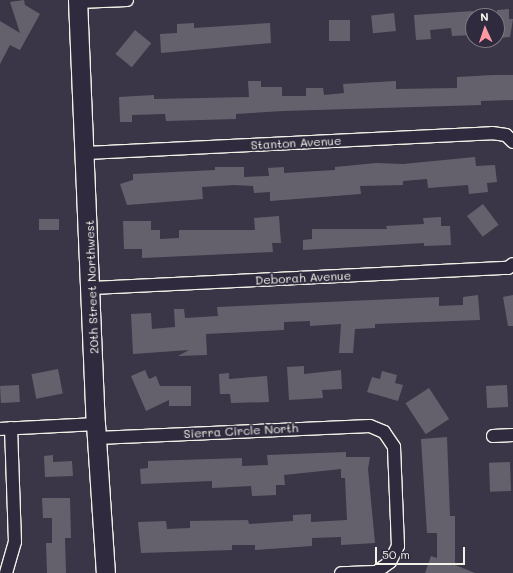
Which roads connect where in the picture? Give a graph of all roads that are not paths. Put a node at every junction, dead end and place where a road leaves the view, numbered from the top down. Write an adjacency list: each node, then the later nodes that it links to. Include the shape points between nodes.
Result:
1 (127, 0): 2 (street)
2 (78, 1): 4 (street, 20th Street Northwest)
3 (509, 139): 4 (street, Stanton Avenue, via 492,133)
4 (86, 153): 6 (street, 20th Street Northwest)
5 (513, 264): 6 (street, Deborah Avenue, via 508,268)
6 (92, 288): 8 (street, 20th Street Northwest)
7 (6, 429): 8 (street, Sierra Circle North); 11 (street, via 14,542)
8 (97, 431): 12 (street, 20th Street Northwest); 13 (street, Sierra Circle North, via 370,426 384,432 394,447 398,546 390,562 376,572)
9 (513, 435): 10 (street)
10 (494, 436)
11 (6, 573)
12 (106, 573)
13 (341, 573)

